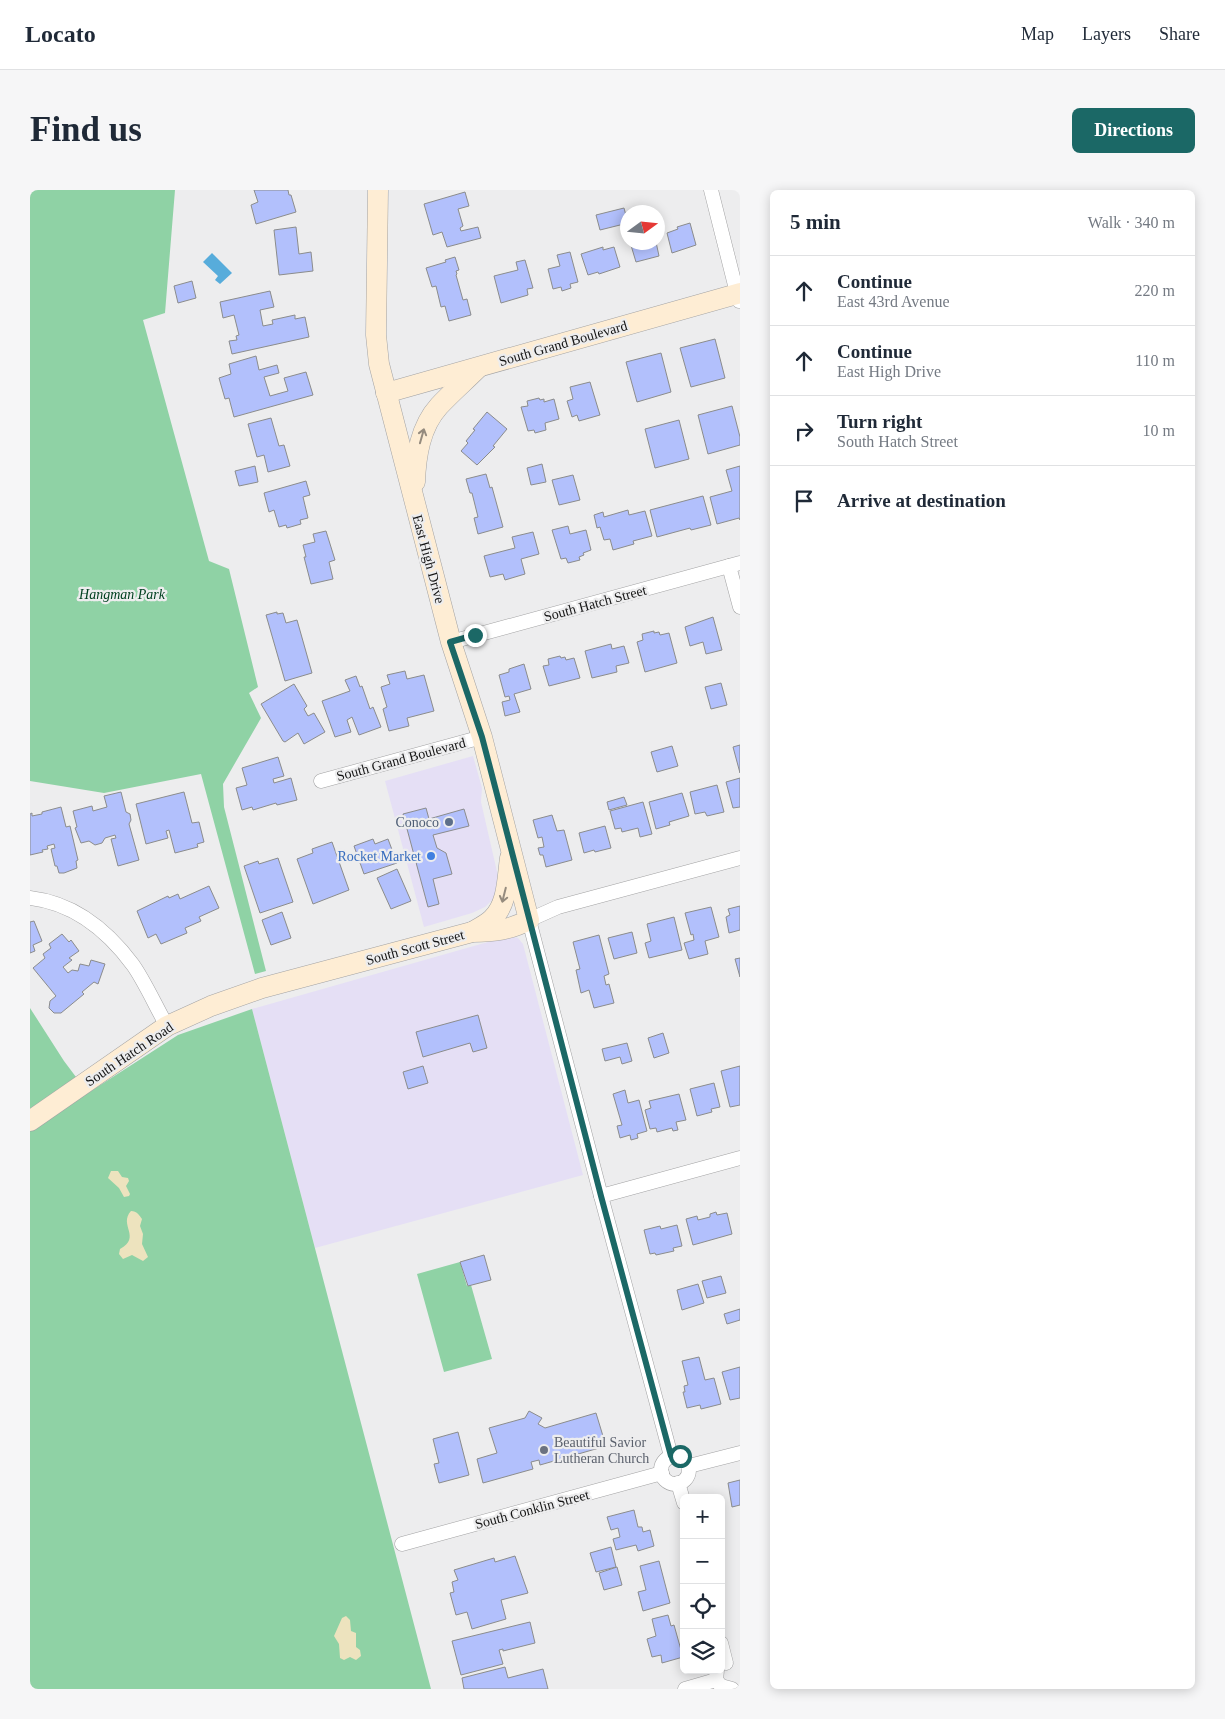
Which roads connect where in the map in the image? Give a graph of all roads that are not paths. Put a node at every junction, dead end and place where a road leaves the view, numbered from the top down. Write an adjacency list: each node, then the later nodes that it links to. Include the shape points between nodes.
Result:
1 (378, 190): 5 (main road, East High Drive, via 376,335)
2 (711, 190): 3 (street)
3 (739, 296): 4 (main road, South Grand Boulevard)
4 (479, 366): 5 (main road, South Grand Boulevard); 6 (main road, one-way to 4, via 416,457 426,425 438,407)
5 (386, 393): 6 (main road, East High Drive)
6 (414, 502): 9 (main road, East High Drive)
7 (735, 565): 8 (street); 9 (street, South Hatch Street)
8 (740, 607)
9 (450, 642): 10 (main road, East High Drive)
10 (482, 737): 11 (street, South Grand Boulevard); 12 (main road, East High Drive)
11 (321, 781)
12 (511, 846): 15 (main road, East High Drive); 16 (main road, one-way to 16, via 502,904 493,918)
13 (740, 858): 15 (street, South Scott Street, via 558,907)
14 (30, 898): 18 (street, via 48,900 99,927 134,966)
15 (530, 920): 16 (main road, South Scott Street, via 496,932); 21 (street)
16 (472, 932): 17 (main road, South Scott Street)
17 (262, 988): 18 (main road, South Hatch Road)
18 (166, 1026): 19 (main road, South Hatch Road)
19 (30, 1121)
20 (740, 1158): 21 (street)
21 (601, 1196): 23 (street)
22 (740, 1453): 24 (street)
23 (671, 1456): 24 (street, via 680,1456); 25 (street, via 661,1466)
24 (689, 1466): 26 (street, via 686,1479)
25 (662, 1473): 26 (street, via 665,1480); 28 (street, South Conklin Street)
26 (678, 1483): 27 (street)
27 (681, 1494)
28 (402, 1544)
29 (713, 1674): 31 (street)
30 (723, 1674): 32 (street, via 721,1686)
31 (685, 1689)
32 (732, 1689)

